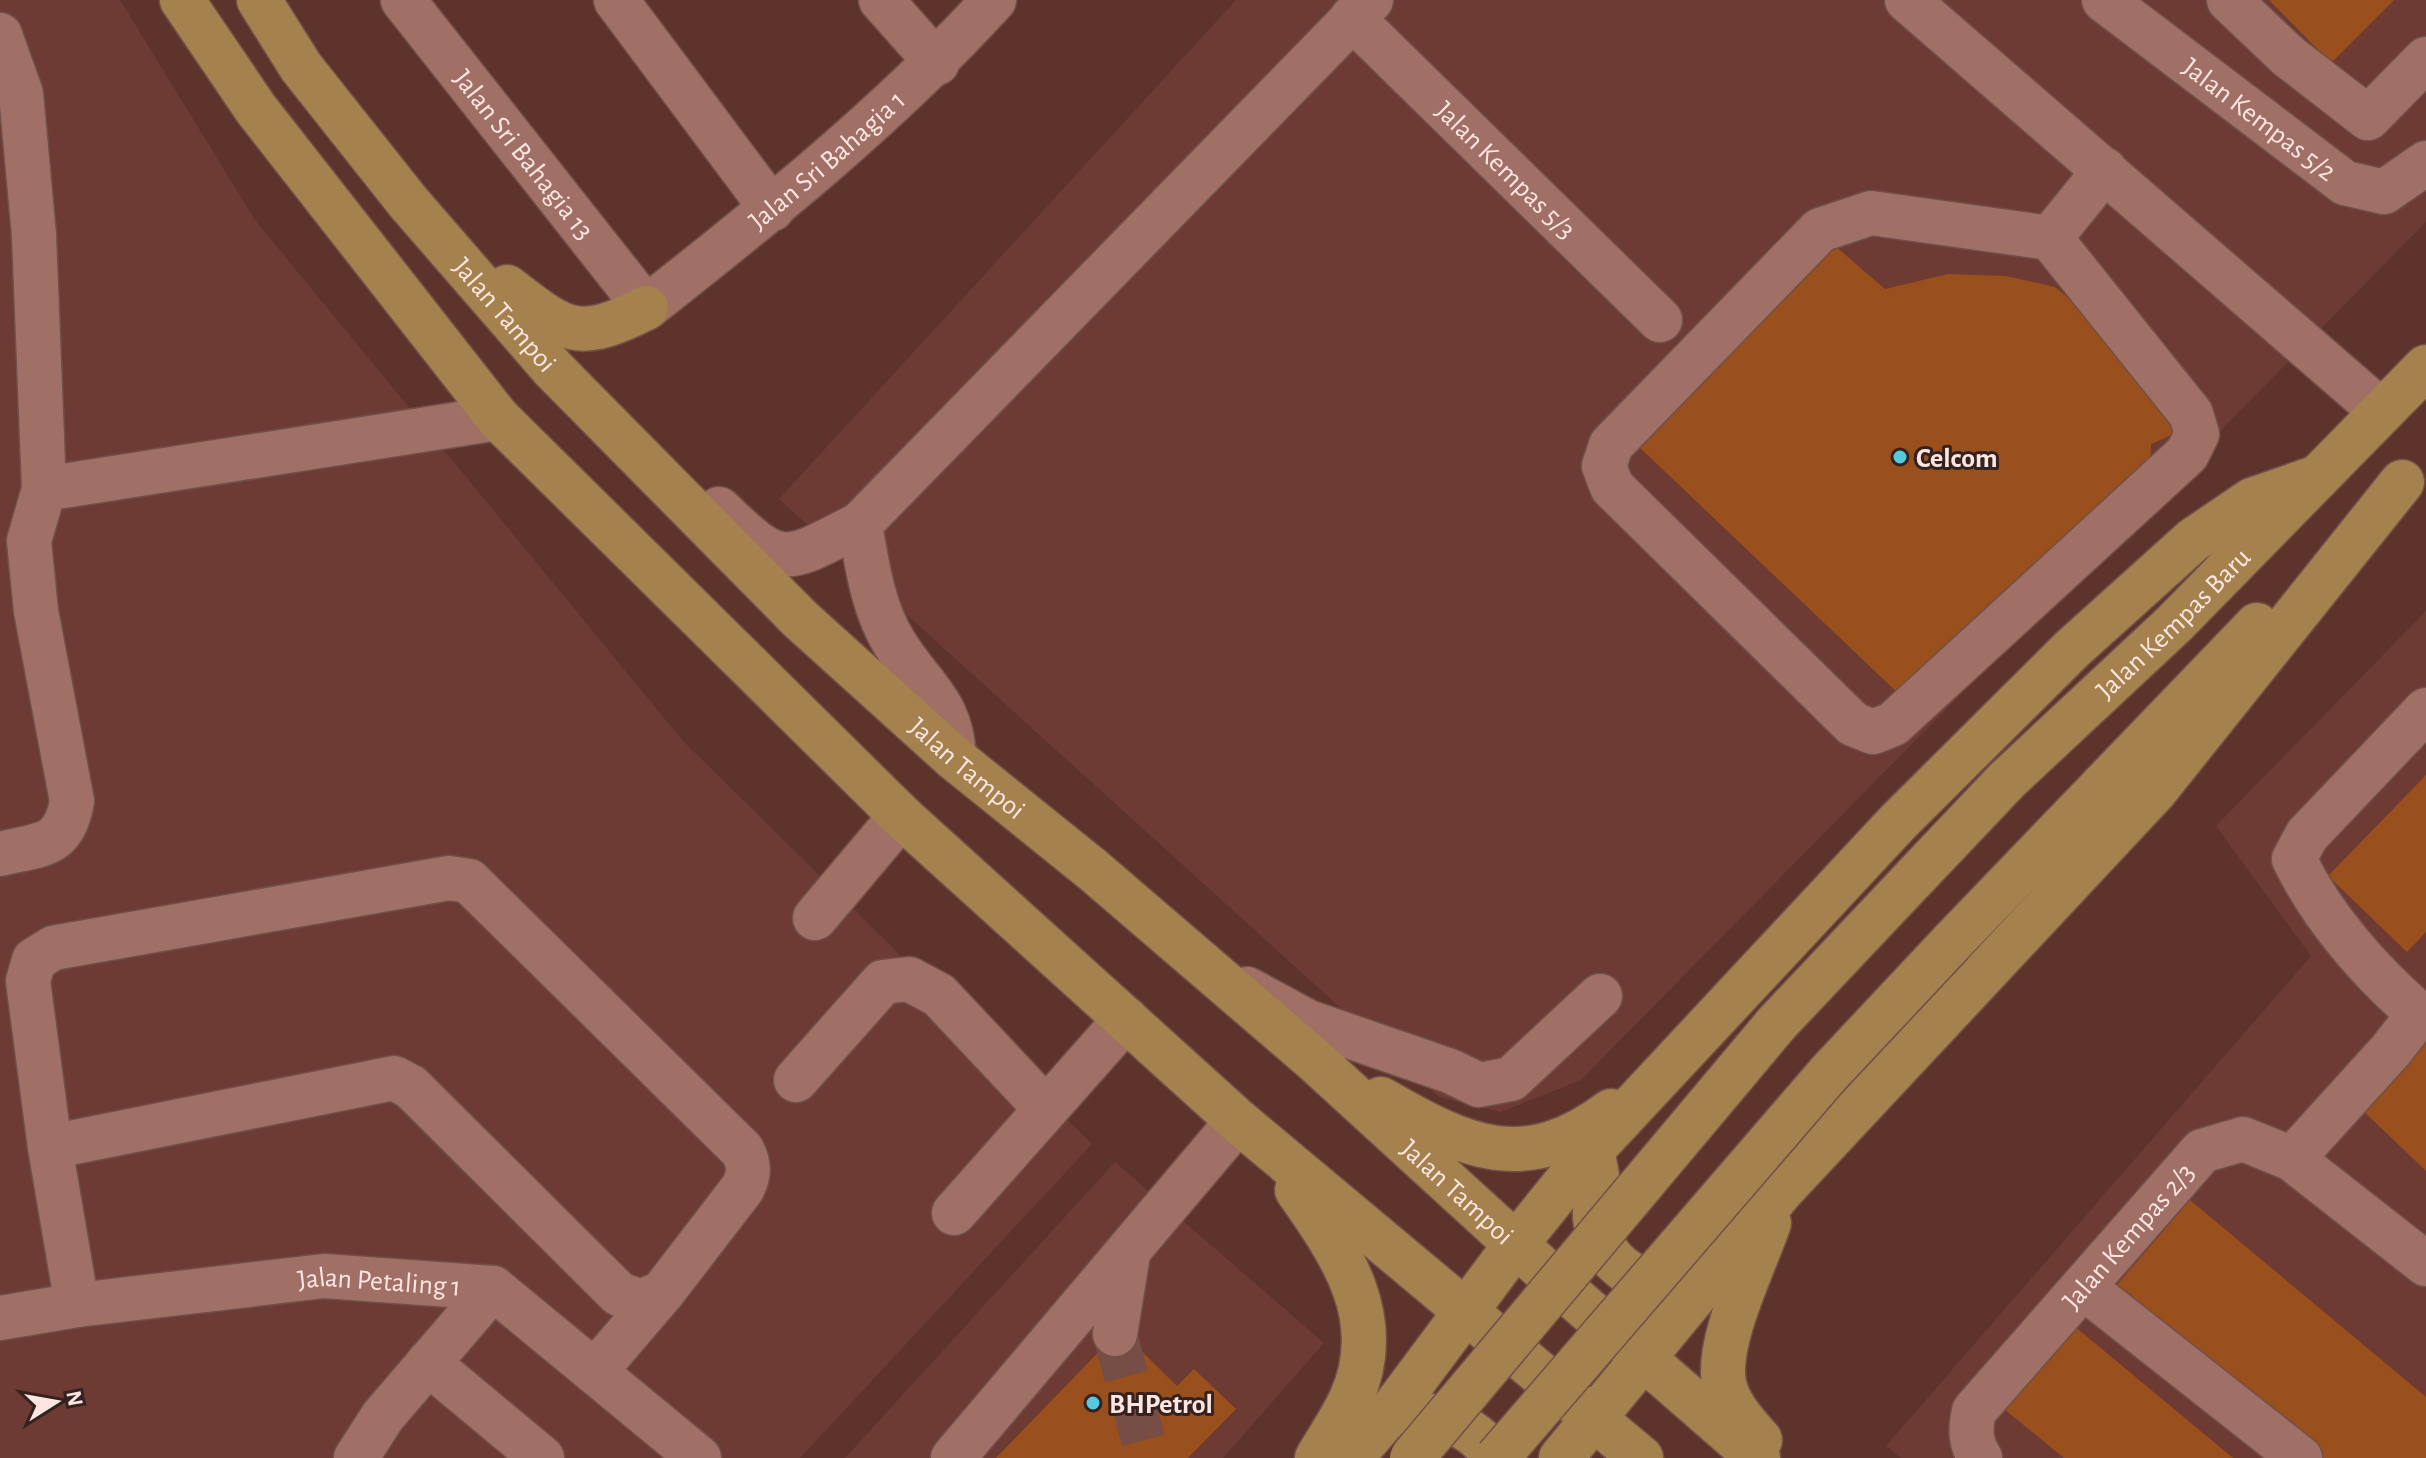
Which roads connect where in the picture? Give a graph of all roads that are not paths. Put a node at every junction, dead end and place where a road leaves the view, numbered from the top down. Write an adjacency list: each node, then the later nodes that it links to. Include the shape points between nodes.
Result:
1 (182, 0): 24 (main road, via 256,109)
2 (259, 0): 16 (main road, Jalan Tampoi, via 301,67)
3 (403, 0): 19 (street, Jalan Sri Bahagia 13)
4 (616, 0): 17 (street)
5 (881, 0): 13 (street)
6 (994, 0): 13 (street, Jalan Sri Bahagia 1)
7 (1907, 0): 15 (street)
8 (2104, 0): 14 (street, Jalan Kempas 5/2, via 2345,183 2384,192)
9 (2229, 0): 12 (street, via 2288,56 2368,118)
10 (1362, 9): 20 (street, Jalan Kempas 5/3); 28 (street)
11 (0, 35): 27 (street, via 21,94 34,235)
12 (2426, 59)
13 (937, 63): 17 (street, Jalan Sri Bahagia 1)
14 (2426, 163)
15 (2105, 170): 18 (street); 23 (street)
16 (408, 202): 19 (main road, via 554,324 587,330 608,327); 22 (main road, Jalan Tampoi)
17 (772, 209): 19 (street, Jalan Sri Bahagia 1)
18 (2050, 238): 18 (street, via 1871,213 1820,230 1605,455 1612,487 1862,729 1873,732 1893,724 2193,445 2197,434 2191,414)
19 (646, 308)
20 (1660, 320)
21 (2426, 367): 23 (main road, Jalan Kempas Baru)
22 (553, 369): 28 (street, via 596,389 774,556 810,550); 30 (main road, Jalan Tampoi, via 800,619)
23 (2381, 411): 26 (main road, Jalan Kempas Baru)
24 (498, 418): 27 (street); 31 (main road)
25 (2414, 470): 46 (main road, via 2155,791); 71 (main road, bridge, via 2181,700 1829,1073)
26 (2318, 477): 39 (main road, via 2252,500 2193,540 2072,649 1898,822); 70 (main road, Jalan Kempas Baru, bridge, via 2174,624 2007,780 1777,1023)
27 (44, 489): 32 (street, via 29,541 72,801 68,825 53,842)
28 (860, 524): 30 (street, via 869,581 894,643 942,705 953,730)
29 (2426, 710): 36 (street, via 2307,835 2294,859 2309,890 2387,987)
30 (954, 758): 34 (main road, Jalan Tampoi)
31 (901, 816): 33 (street); 37 (main road)
32 (0, 854)
33 (815, 918)
34 (1153, 924): 35 (street, via 1255,995 1308,1022 1479,1085 1511,1079); 38 (main road, Jalan Tampoi)
35 (1600, 996)
36 (2422, 1010): 45 (street)
37 (1126, 1019): 41 (street); 42 (main road)
38 (1313, 1059): 39 (main road, via 1419,1120 1470,1143 1507,1151 1561,1140 1603,1117); 48 (main road, Jalan Tampoi)
39 (1669, 1068): 44 (main road)
40 (796, 1080): 41 (street, via 883,982 909,979 939,995)
41 (1045, 1108): 47 (street)
42 (1250, 1132): 49 (street); 56 (main road); 68 (main road, via 1334,1242 1357,1288 1365,1325 1363,1362 1351,1399)
43 (50, 1147): 54 (street); 55 (street, via 394,1078 411,1087); 55 (street, via 28,981 42,952 459,877 476,886 747,1159 742,1189)
44 (1592, 1150): 48 (main road); 51 (main road, via 1598,1186 1595,1218 1604,1247 1624,1271 1651,1286 1682,1288)
45 (2292, 1159): 50 (street, Jalan Kempas 2/3); 52 (street, Jalan Kempas 2/3, via 2243,1139 2202,1151)
46 (1781, 1191): 51 (main road); 75 (main road, via 1726,1345 1724,1383 1739,1416)
47 (954, 1213)
48 (1516, 1244): 56 (main road); 59 (main road, Jalan Tampoi)
49 (1128, 1254): 58 (street); 67 (street)
50 (2426, 1264)
51 (1712, 1278): 59 (main road)
52 (2083, 1287): 76 (street, Jalan Kempas 2/3, via 1974,1411 1973,1448); 77 (street)
53 (493, 1288): 54 (street, Jalan Petaling 1, via 324,1276); 60 (street); 61 (street, Jalan Petaling 1)
54 (77, 1305): 57 (street, Jalan Petaling 1)
55 (637, 1306): 61 (street)
56 (1466, 1310): 62 (main road); 63 (main road)
57 (0, 1318)
58 (1115, 1334)
59 (1644, 1360): 63 (main road); 74 (main road, Jalan Tampoi)
60 (428, 1363): 64 (street); 65 (street)
61 (596, 1370): 66 (street, Jalan Petaling 1)
62 (1390, 1413): 69 (main road); 71 (main road, via 1430,1414 1451,1421 1472,1433)
63 (1594, 1417): 72 (main road); 73 (main road)
64 (356, 1458)
65 (542, 1458)
66 (699, 1458)
67 (953, 1458)
68 (1317, 1458)
69 (1351, 1458)
70 (1412, 1458)
71 (1496, 1458)
72 (1561, 1458)
73 (1641, 1458)
74 (1758, 1458)
75 (1778, 1458)
76 (1980, 1458)
77 (2300, 1458)

